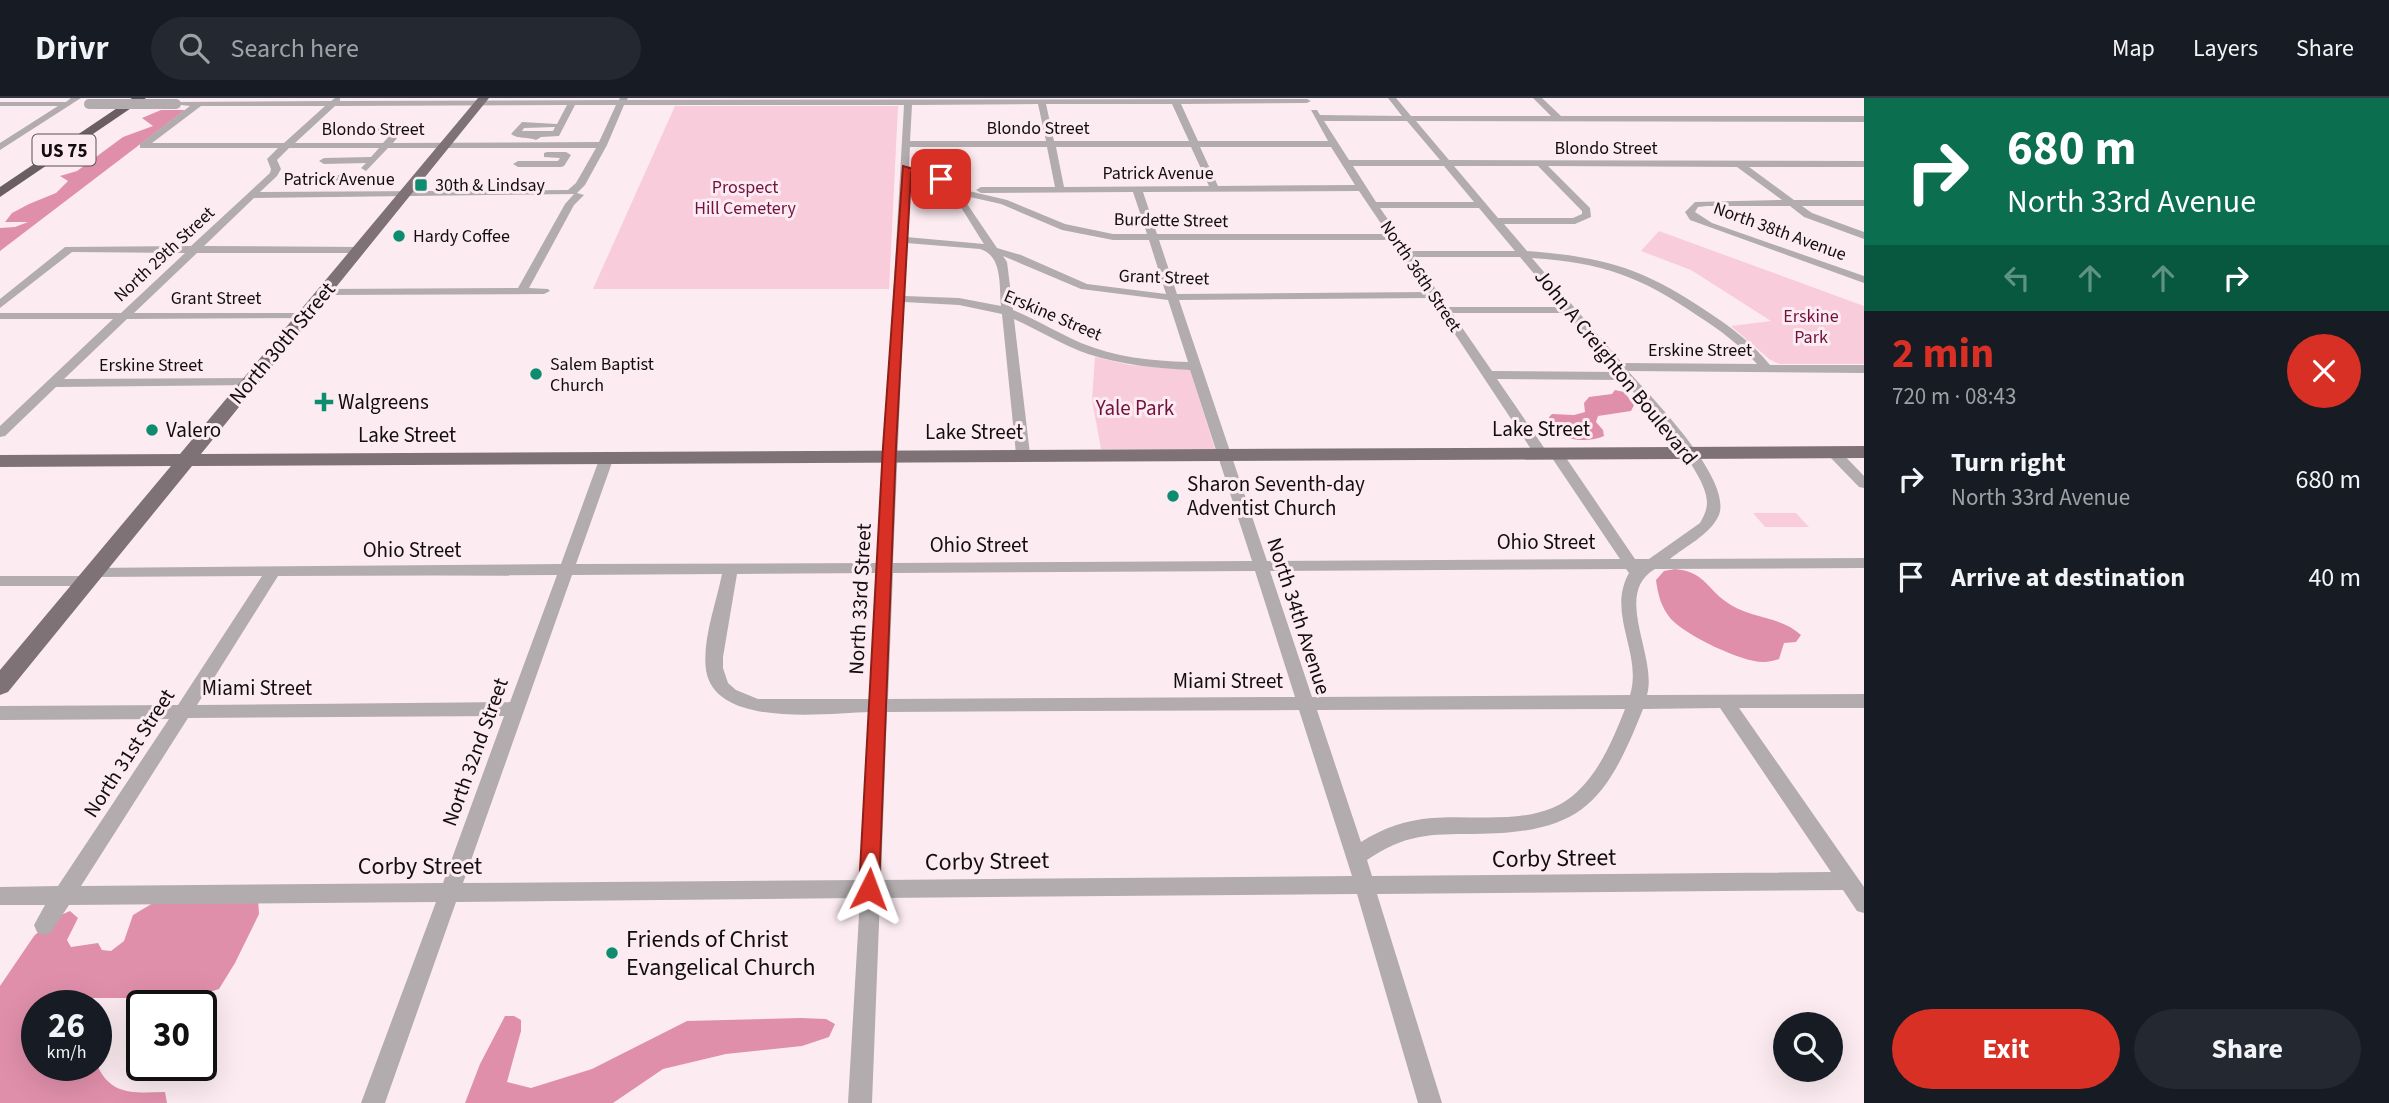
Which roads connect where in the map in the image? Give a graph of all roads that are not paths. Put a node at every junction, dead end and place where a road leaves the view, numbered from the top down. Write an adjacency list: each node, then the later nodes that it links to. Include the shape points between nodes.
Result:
1 (77, 98): 16 (street)
2 (1392, 98): 18 (street, John A Creighton Boulevard)
3 (1536, 98): 19 (street)
4 (133, 100): 44 (highway, US 75); 51 (highway, US 75)
5 (482, 100): 13 (street); 14 (street); 29 (main road, North 30th Street)
6 (623, 100): 7 (street); 14 (street); 31 (street)
7 (752, 100): 8 (street)
8 (908, 100): 9 (street); 24 (street, North 33rd Street)
9 (1041, 100): 10 (street); 25 (street)
10 (1175, 100): 11 (street); 26 (street)
11 (1306, 100): 17 (street, North 36th Street)
12 (203, 101): 13 (street); 16 (street, bridge); 32 (street, Blondo Street, via 143,146)
13 (335, 101): 32 (street, North 29th Street)
14 (572, 103): 21 (street)
15 (0, 104): 16 (street)
16 (68, 104): 33 (street)
17 (1318, 118): 18 (street); 27 (street, North 36th Street)
18 (1409, 118): 19 (street); 37 (street, John A Creighton Boulevard)
19 (1559, 118): 20 (street)
20 (1864, 119)
21 (562, 125): 23 (street, via 556,134); 23 (street, via 522,125 515,134)
22 (340, 130): 28 (street, via 400,129)
23 (538, 134): 30 (street)
24 (908, 144): 25 (street, Blondo Street); 41 (street, North 33rd Street)
25 (1050, 144): 26 (street, Blondo Street); 47 (street)
26 (1195, 144): 27 (street, Blondo Street); 49 (street)
27 (1336, 144): 36 (street, North 36th Street)
28 (386, 145): 29 (street, Blondo Street); 32 (street, Blondo Street); 35 (street, via 368,164)
29 (446, 145): 30 (street, Blondo Street); 55 (main road, North 30th Street)
30 (531, 145): 31 (street, Blondo Street); 34 (street)
31 (603, 145): 52 (street)
32 (286, 146): 53 (street, North 29th Street, via 271,160 275,172)
33 (0, 147)
34 (524, 155)
35 (324, 161)
36 (1347, 163): 37 (street, Blondo Street); 46 (street, North 36th Street)
37 (1447, 163): 38 (street, Blondo Street); 59 (street, John A Creighton Boulevard)
38 (1541, 164): 39 (street, Blondo Street); 60 (street, via 1587,215 1575,221)
39 (1740, 164): 40 (street, Blondo Street); 56 (street)
40 (1864, 164)
41 (906, 168): 50 (street, via 941,179); 64 (street, North 33rd Street)
42 (304, 178): 45 (street)
43 (379, 178): 45 (street)
44 (0, 179)
45 (360, 179): 54 (street)
46 (1362, 188): 49 (street, Patrick Avenue); 58 (street, North 36th Street)
47 (1060, 189): 48 (street, Patrick Avenue); 50 (street, Patrick Avenue)
48 (1137, 189): 49 (street, Patrick Avenue); 63 (street, North 34th Avenue)
49 (1215, 189)
50 (954, 190): 63 (street, Burdette Street, via 1004,202 1076,231); 66 (street)
51 (0, 194)
52 (574, 194): 55 (street, Patrick Avenue); 71 (street)
53 (251, 195): 54 (street, Patrick Avenue); 65 (street, North 29th Street)
54 (345, 195): 55 (street, Patrick Avenue)
55 (405, 195): 67 (main road, North 30th Street)
56 (1791, 203): 57 (street); 61 (street, via 1817,220); 70 (street, North 38th Avenue, via 1707,203 1690,209 1708,225)
57 (1864, 203)
58 (1373, 205): 59 (street); 62 (street, North 36th Street)
59 (1483, 205): 60 (street, John A Creighton Boulevard)
60 (1496, 221): 69 (street, John A Creighton Boulevard)
61 (1864, 236)
62 (1395, 237): 63 (street, Burdette Street); 68 (street, North 36th Street)
63 (1153, 239): 75 (street, North 34th Avenue)
64 (902, 240): 66 (street, Grant Street); 76 (street, North 33rd Street)
65 (194, 249): 67 (street); 77 (street, via 69,249); 82 (street, North 29th Street)
66 (995, 249): 75 (street, Grant Street, via 1086,287); 80 (street, via 1005,272)
67 (359, 250): 72 (main road, North 30th Street)
68 (1406, 254): 69 (street); 74 (street, North 36th Street)
69 (1524, 255): 79 (street, John A Creighton Boulevard); 85 (street, via 1591,261 1645,277 1729,331)
70 (1864, 280)
71 (522, 290): 73 (street); 73 (street, via 550,291)
72 (324, 292): 73 (street); 83 (main road, North 30th Street)
73 (501, 292)
74 (1434, 295): 75 (street, Grant Street); 78 (street, North 36th Street)
75 (1172, 297): 84 (street, North 34th Avenue)
76 (898, 299): 80 (street, Erskine Street, via 953,300); 98 (street, North 33rd Street)
77 (0, 305)
78 (1444, 310): 79 (street); 88 (street, North 36th Street)
79 (1570, 310): 87 (street, John A Creighton Boulevard)
80 (1009, 313): 84 (street, Erskine Street, via 1101,354); 97 (street)
81 (0, 316): 82 (street, Grant Street)
82 (124, 316): 83 (street, Grant Street); 90 (street, North 29th Street)
83 (305, 316): 89 (main road, North 30th Street)
84 (1194, 366): 95 (street, North 34th Avenue)
85 (1766, 368): 86 (street, Erskine Street); 87 (street, Erskine Street)
86 (1864, 369)
87 (1623, 372): 88 (street, Erskine Street); 93 (street, John A Creighton Boulevard)
88 (1488, 375): 92 (street, North 36th Street)
89 (250, 382): 90 (street, Erskine Street); 100 (main road, North 30th Street)
90 (53, 383): 91 (street, North 29th Street)
91 (0, 433)
92 (1547, 452): 93 (main road, Lake Street); 95 (main road, Lake Street); 108 (street, North 36th Street)
93 (1688, 452): 94 (main road, Lake Street); 103 (street, John A Creighton Boulevard, via 1711,486 1716,511 1705,526)
94 (1833, 452): 96 (main road, Lake Street); 102 (street)
95 (1223, 453): 97 (main road, Lake Street); 105 (street, North 34th Avenue)
96 (1864, 453)
97 (1023, 454): 98 (main road, Lake Street)
98 (890, 455): 99 (main road, Lake Street); 106 (street, North 33rd Street)
99 (607, 457): 100 (main road, Lake Street); 109 (street, North 32nd Street)
100 (187, 459): 101 (main road, Lake Street); 111 (main road, North 30th Street)
101 (0, 461)
102 (1864, 484)
103 (1654, 562): 104 (street); 108 (street, John A Creighton Boulevard)
104 (1864, 563)
105 (1261, 565): 106 (street, Ohio Street); 108 (street, Ohio Street); 117 (street, North 34th Avenue)
106 (884, 567): 107 (street, Ohio Street); 118 (street, North 33rd Street)
107 (731, 568): 109 (street, Ohio Street); 118 (street, Miami Street, via 712,665 720,687 739,701 758,706)
108 (1633, 569): 115 (street, via 1628,602 1642,679)
109 (565, 570): 110 (street, Ohio Street); 119 (street, North 32nd Street)
110 (274, 572): 111 (street, Ohio Street); 120 (street, North 31st Street)
111 (91, 577): 112 (street, Ohio Street); 113 (main road, North 30th Street)
112 (0, 581)
113 (0, 686)
114 (1724, 700): 115 (street, Miami Street); 116 (street, Miami Street); 123 (street)
115 (1636, 701): 117 (street, Miami Street); 122 (street, via 1602,773 1580,802 1560,814 1521,824 1409,829 1383,838)
116 (1864, 701)
117 (1305, 703): 118 (street, Miami Street); 122 (street, North 34th Avenue)
118 (877, 706): 125 (street, North 33rd Street)
119 (514, 709): 120 (street, Miami Street); 126 (street, North 32nd Street)
120 (183, 712): 121 (street, Miami Street); 127 (street, North 31st Street)
121 (0, 713)
122 (1356, 856): 124 (street)
123 (1849, 881): 124 (street, Corby Street); 129 (street)
124 (1365, 886): 125 (street, Corby Street); 133 (street)
125 (869, 889): 126 (street, Corby Street); 132 (street, North 33rd Street)
126 (448, 892): 127 (street, Corby Street); 131 (street, North 32nd Street)
127 (63, 895): 128 (street, Corby Street); 130 (street, North 31st Street)
128 (0, 896)
129 (1864, 904)
130 (44, 925)
131 (373, 1103)
132 (860, 1103)
133 (1430, 1103)

